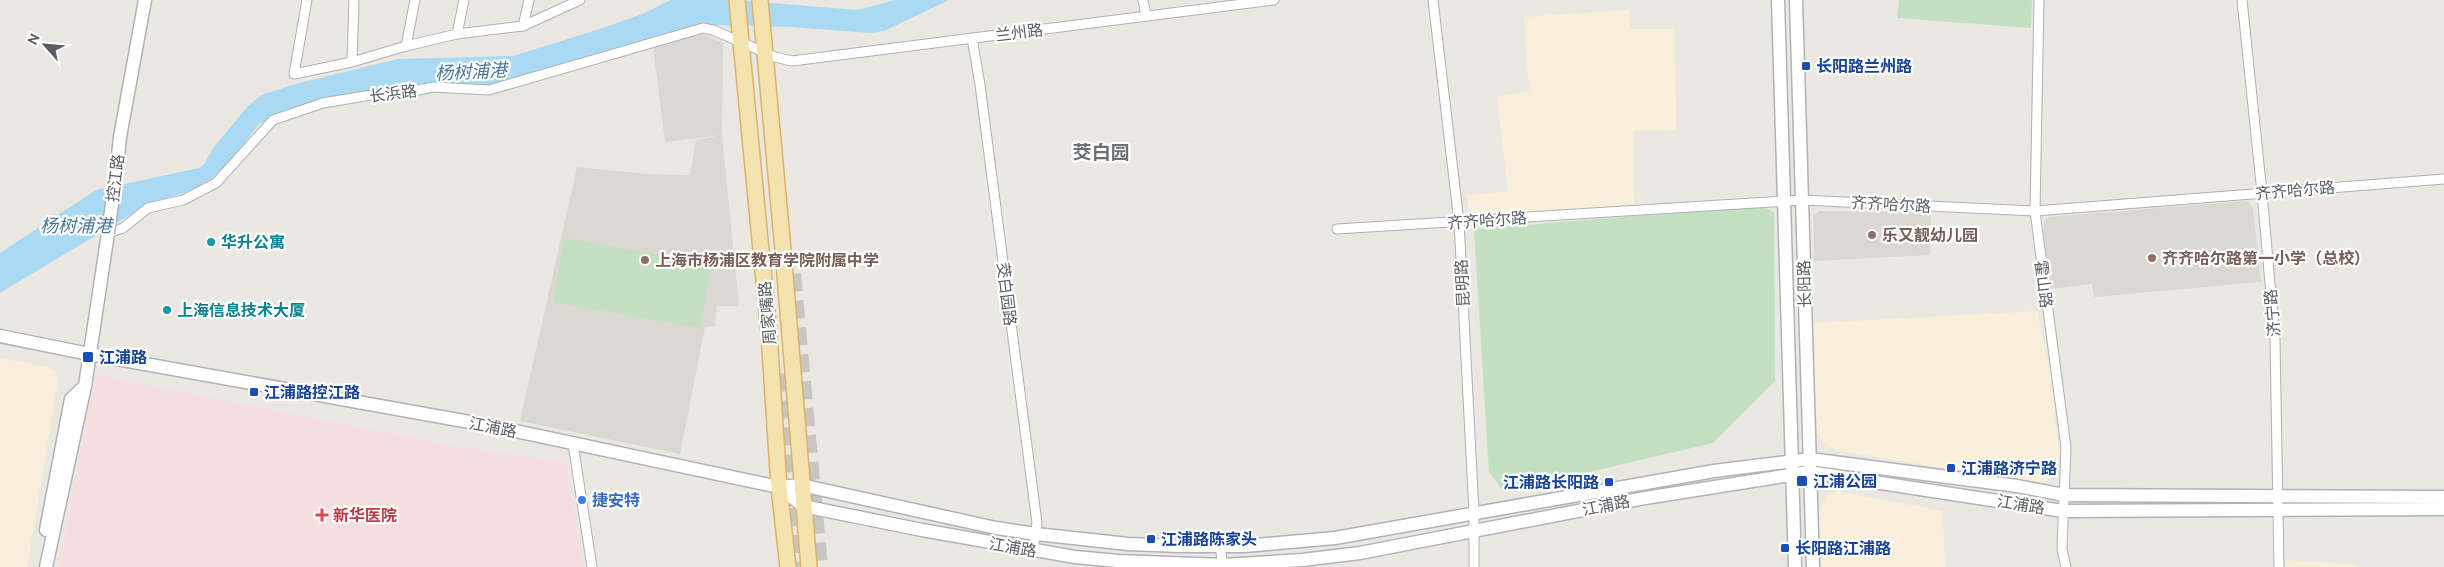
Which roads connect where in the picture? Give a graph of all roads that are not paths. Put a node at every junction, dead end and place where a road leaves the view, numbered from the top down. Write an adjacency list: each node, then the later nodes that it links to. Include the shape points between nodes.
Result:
1 (145, 0): 32 (main road, 控江路, bridge, via 120,137)
2 (307, 0): 24 (street, via 294,74)
3 (354, 0): 24 (street)
4 (415, 0): 22 (street)
5 (464, 0): 19 (street)
6 (529, 0): 18 (street)
7 (580, 0): 18 (street)
8 (738, 0): 20 (main road, 周家嘴路)
9 (760, 0): 23 (main road, 周家嘴路)
10 (1143, 0): 17 (street)
11 (1274, 0): 17 (street, 兰州路)
12 (1433, 0): 30 (street, 昆明路)
13 (1778, 0): 28 (main road, 长阳路)
14 (1796, 0): 27 (main road, 长阳路)
15 (2039, 0): 29 (street, 霍山路)
16 (2242, 0): 26 (street, 济宁路)
17 (1146, 16): 21 (street, 兰州路)
18 (523, 26): 19 (street)
19 (457, 34): 22 (street)
20 (740, 34): 23 (street, 长浜路); 32 (street, 长浜路, via 703,28 489,90 433,88 323,103 273,120 231,168 206,189 182,200 148,208 123,228); 41 (main road, 周家嘴路, via 770,334)
21 (972, 38): 23 (street, 兰州路, via 792,60); 50 (street, 茭白园路)
22 (406, 46): 24 (street)
23 (764, 52): 40 (main road, 周家嘴路)
24 (352, 62)
25 (2444, 179): 26 (street, 齐齐哈尔路)
26 (2262, 193): 29 (street, 齐齐哈尔路); 44 (street, 济宁路, via 2275,340)
27 (1802, 200): 28 (street, 齐齐哈尔路); 29 (street, 齐齐哈尔路); 38 (main road, 长阳路)
28 (1783, 201): 30 (street, 齐齐哈尔路); 37 (main road, 长阳路)
29 (2035, 211): 42 (street, 霍山路, via 2066,447)
30 (1459, 222): 31 (street, 齐齐哈尔路); 48 (street, 昆明路)
31 (1337, 230)
32 (108, 233): 34 (main road, 控江路)
33 (0, 336): 34 (main road, 江浦路)
34 (89, 354): 35 (main road, 控江路); 36 (main road, 江浦路)
35 (85, 386): 54 (main road, via 71,399); 55 (main road, 控江路)
36 (573, 444): 41 (main road, 江浦路); 56 (street)
37 (1791, 460): 38 (main road, 江浦路); 39 (main road, 长阳路); 48 (main road, 江浦路)
38 (1809, 465): 39 (main road, 江浦路); 42 (main road, 江浦路, via 2017,486); 47 (main road, 江浦路); 61 (main road, 长阳路)
39 (1791, 473): 49 (main road, 江浦路); 60 (main road, 长阳路)
40 (801, 485): 41 (main road, 江浦路); 45 (main road, 周家嘴路); 50 (main road, 江浦路)
41 (779, 487): 45 (main road, 江浦路); 57 (main road, 周家嘴路)
42 (2064, 495): 44 (main road, 江浦路); 47 (street, 霍山路)
43 (2444, 497): 44 (main road, 江浦路)
44 (2279, 502): 46 (main road, 江浦路); 47 (main road, 江浦路, via 2173,512); 63 (street, 济宁路)
45 (803, 506): 52 (main road, 江浦路); 58 (main road, 周家嘴路)
46 (2444, 509)
47 (2064, 511): 62 (street, 霍山路, via 2062,549)
48 (1474, 513): 49 (street, 昆明路); 51 (main road, 江浦路, via 1335,538)
49 (1474, 531): 53 (main road, 江浦路, via 1360,553); 59 (street, 昆明路)
50 (1036, 534): 51 (main road, 江浦路, via 1128,544); 52 (street, 茭白园路)
51 (1220, 546): 53 (street)
52 (1033, 550): 53 (main road, 江浦路, via 1118,561)
53 (1223, 566)
54 (39, 567)
55 (46, 567)
56 (592, 567)
57 (788, 567)
58 (808, 567)
59 (1474, 567)
60 (1795, 567)
61 (1812, 567)
62 (2066, 567)
63 (2278, 567)

